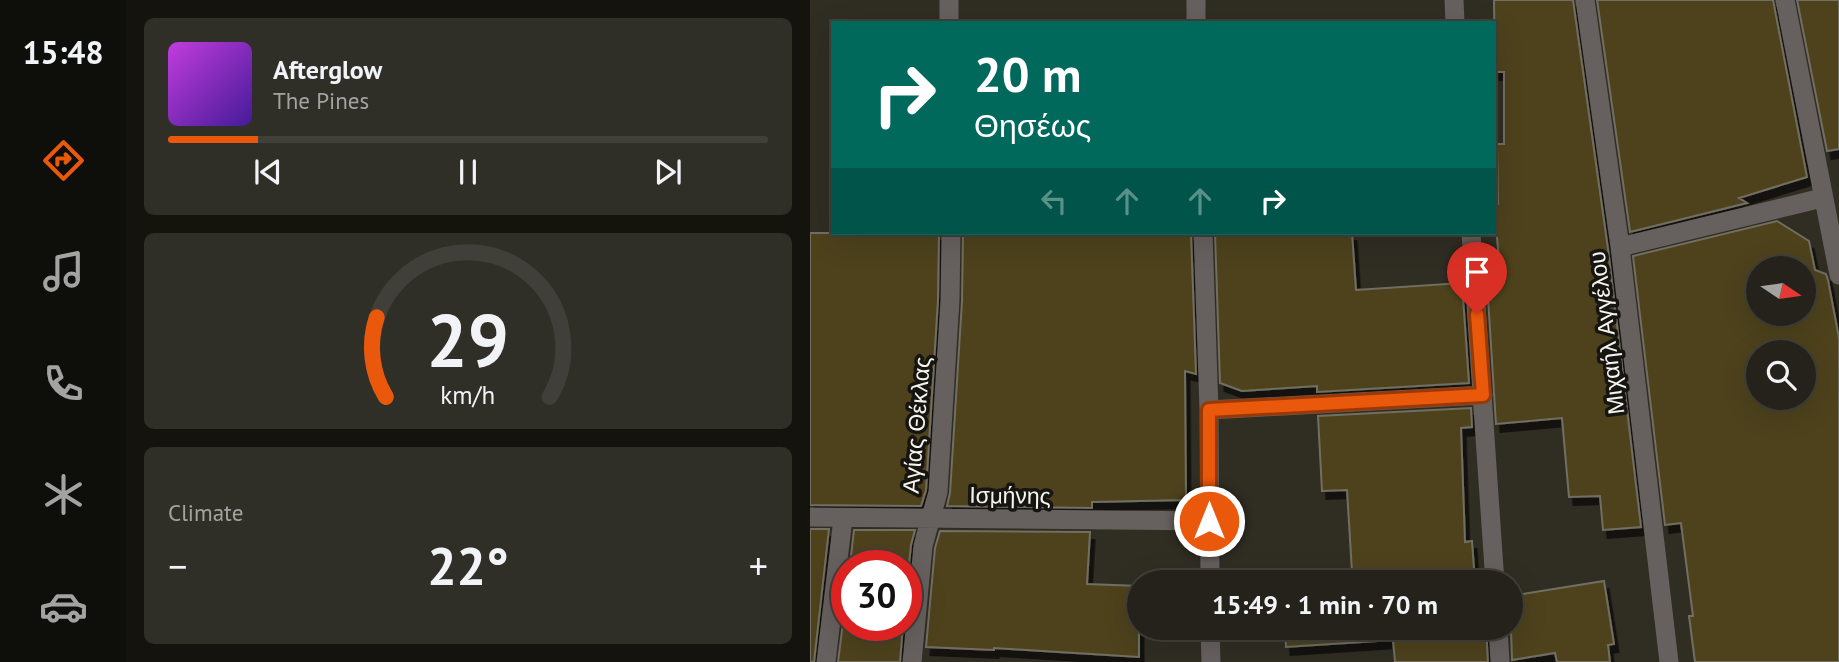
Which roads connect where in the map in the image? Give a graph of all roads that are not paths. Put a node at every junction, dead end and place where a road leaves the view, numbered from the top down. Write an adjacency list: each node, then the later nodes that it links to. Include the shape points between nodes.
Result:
1 (949, 0): 6 (street)
2 (1196, 0): 7 (street)
3 (1454, 0): 8 (street)
4 (1585, 0): 13 (street, Μιχαήλ Αγγέλου)
5 (1785, 0): 9 (street)
6 (949, 21)
7 (1196, 21)
8 (1455, 21)
9 (1822, 198): 13 (street); 14 (street)
10 (951, 235): 19 (street, Αγίας Θέκλας, via 938,492)
11 (1203, 235): 16 (street)
12 (1471, 235): 15 (street)
13 (1620, 247): 29 (street, Μιχαήλ Αγγέλου)
14 (1839, 275)
15 (1483, 395): 16 (street); 22 (street)
16 (1209, 410): 20 (street)
17 (810, 517): 18 (street, Ισμήνης)
18 (843, 518): 19 (street, Ισμήνης); 25 (street)
19 (932, 519): 20 (street, Ισμήνης); 26 (street, Αγίας Θέκλας, via 923,545)
20 (1209, 521): 21 (street)
21 (1210, 570)
22 (1494, 570)
23 (1210, 640): 27 (street)
24 (1499, 640): 28 (street)
25 (826, 662)
26 (912, 662)
27 (1211, 662)
28 (1500, 662)
29 (1669, 662)

